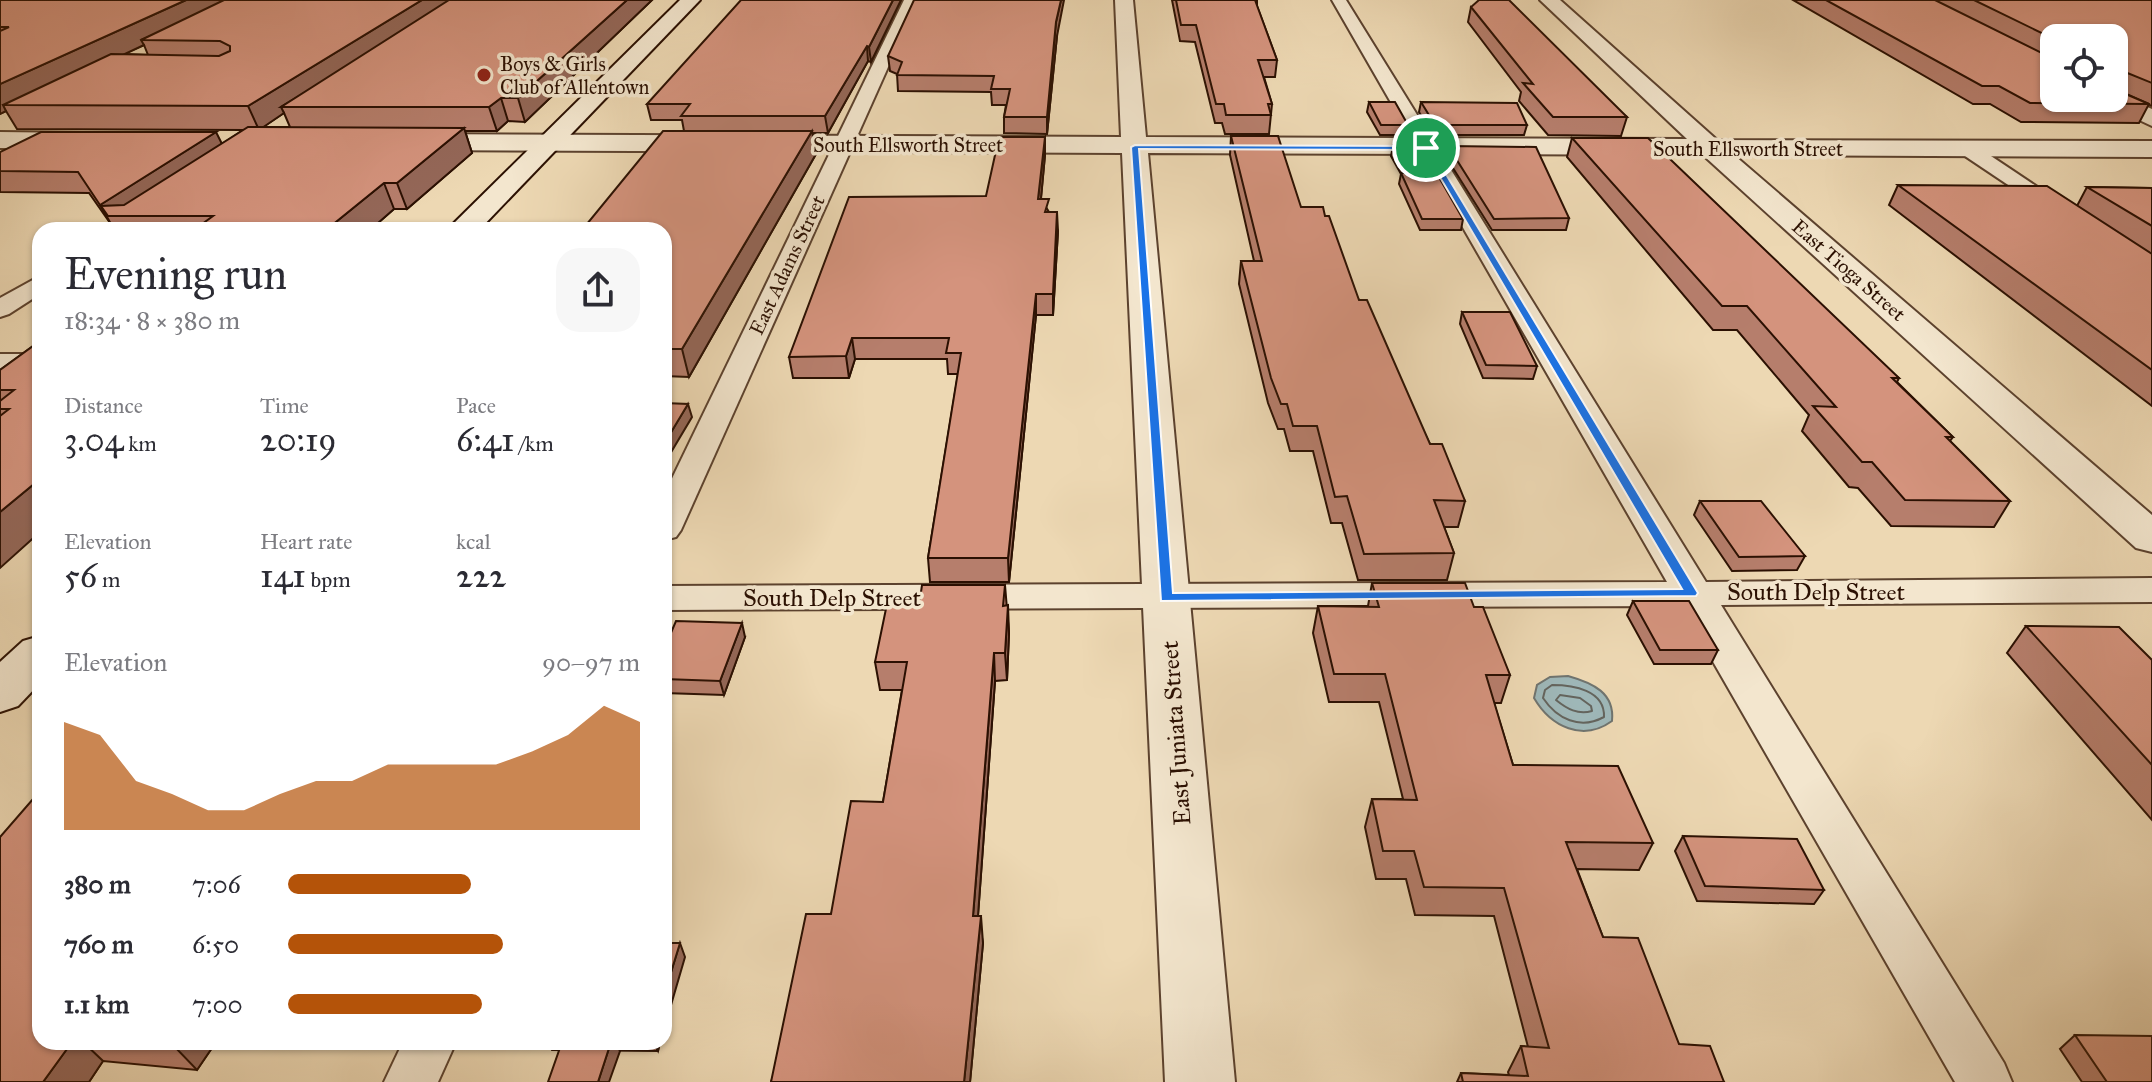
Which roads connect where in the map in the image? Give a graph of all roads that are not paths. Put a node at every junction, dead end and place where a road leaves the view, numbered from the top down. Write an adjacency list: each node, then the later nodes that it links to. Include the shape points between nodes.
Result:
1 (691, 0): 11 (street)
2 (911, 0): 12 (lane, East Adams Street)
3 (1124, 0): 13 (street, East Juniata Street)
4 (1339, 0): 14 (lane)
5 (1549, 0): 15 (street, East Tioga Street)
6 (2128, 107): 7 (street)
7 (2152, 119)
8 (4, 128): 9 (street)
9 (106, 141)
10 (386, 142): 11 (street, South Ellsworth Street)
11 (549, 142): 12 (street, South Ellsworth Street); 19 (street)
12 (843, 145): 13 (street, South Ellsworth Street); 24 (lane, East Adams Street)
13 (1135, 147): 14 (street, South Ellsworth Street); 29 (street, East Juniata Street)
14 (1426, 148): 15 (street, South Ellsworth Street); 27 (lane)
15 (1712, 149): 17 (street, South Ellsworth Street); 25 (street, East Tioga Street)
16 (2152, 149): 17 (street, South Ellsworth Street)
17 (1969, 150): 18 (lane)
18 (2073, 218)
19 (470, 222)
20 (32, 288): 21 (lane)
21 (0, 309)
22 (0, 362): 23 (lane)
23 (32, 362)
24 (672, 513)
25 (2152, 538)
26 (2152, 590): 27 (lane, South Delp Street)
27 (1692, 593): 29 (lane, South Delp Street); 35 (lane)
28 (672, 598): 29 (lane, South Delp Street)
29 (1166, 598): 34 (street, East Juniata Street)
30 (32, 661): 31 (street)
31 (0, 693)
32 (426, 1050): 33 (lane)
33 (411, 1082)
34 (1200, 1082)
35 (1985, 1082)

